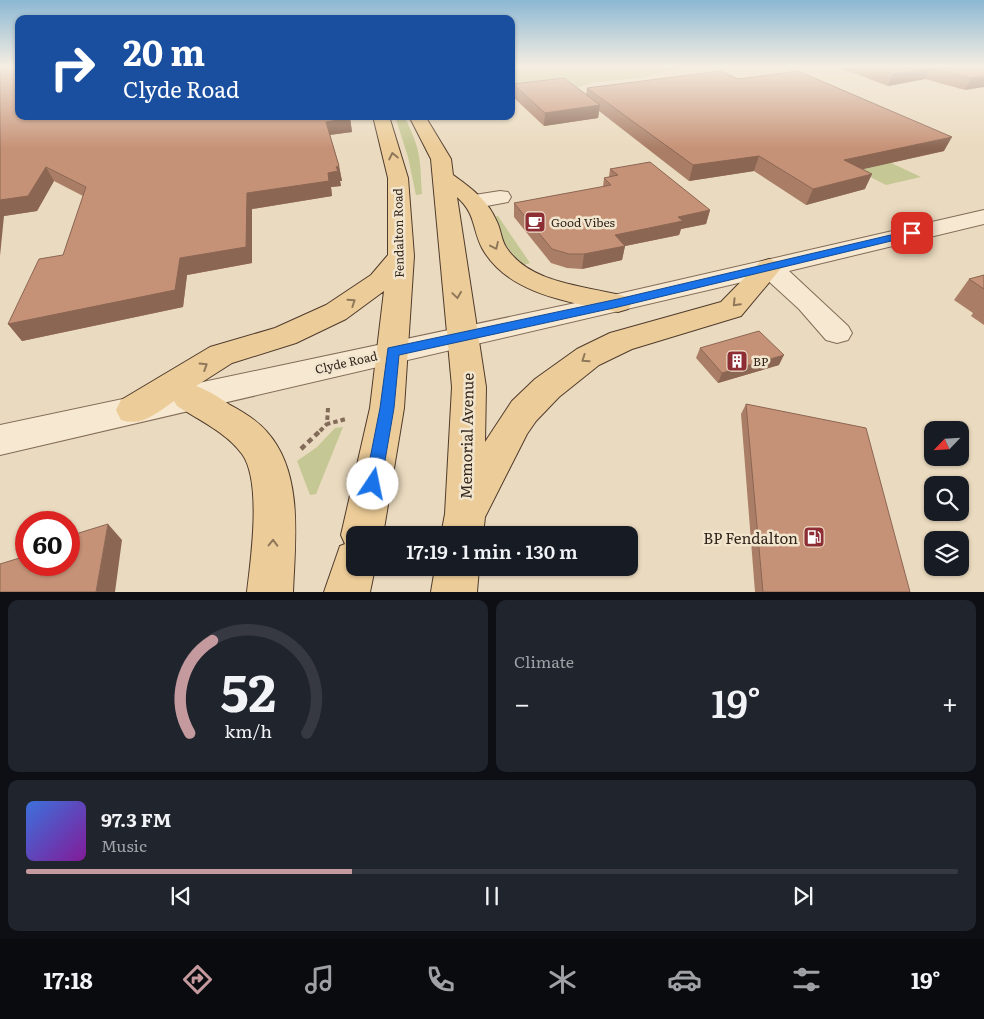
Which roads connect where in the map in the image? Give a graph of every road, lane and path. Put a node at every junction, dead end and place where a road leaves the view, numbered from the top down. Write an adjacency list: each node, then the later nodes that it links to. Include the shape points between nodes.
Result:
1 (382, 120): 5 (main road, Fendalton Road, one-way to 1, via 398,178)
2 (420, 120): 3 (main road, via 441,160)
3 (443, 177): 7 (main road, one-way to 7, via 488,199 485,220 495,249 521,274 565,292); 9 (main road, one-way to 9)
4 (984, 216): 6 (street, Clyde Road)
5 (400, 256): 10 (main road, Fendalton Road); 13 (main road, one-way to 5, via 221,355 285,336 336,312 380,281)
6 (769, 267): 7 (street, Clyde Road); 8 (street); 18 (main road, one-way to 18, via 730,309 621,342 588,357 547,388 515,424)
7 (618, 303): 9 (street, Clyde Road)
8 (837, 333)
9 (463, 336): 10 (street, Clyde Road); 18 (main road, Memorial Avenue, via 469,387)
10 (392, 352): 11 (street, Clyde Road); 19 (main road, via 387,408)
11 (190, 397): 13 (street, Clyde Road); 21 (main road, one-way to 11, via 274,506 268,466 256,444)
12 (328, 408): 15 (path)
13 (133, 410): 16 (street, Clyde Road)
14 (347, 419): 15 (path)
15 (327, 424): 17 (path)
16 (0, 440)
17 (292, 456)
18 (463, 525)
19 (364, 526)
20 (351, 576): 22 (main road)
21 (270, 592)
22 (347, 592)

